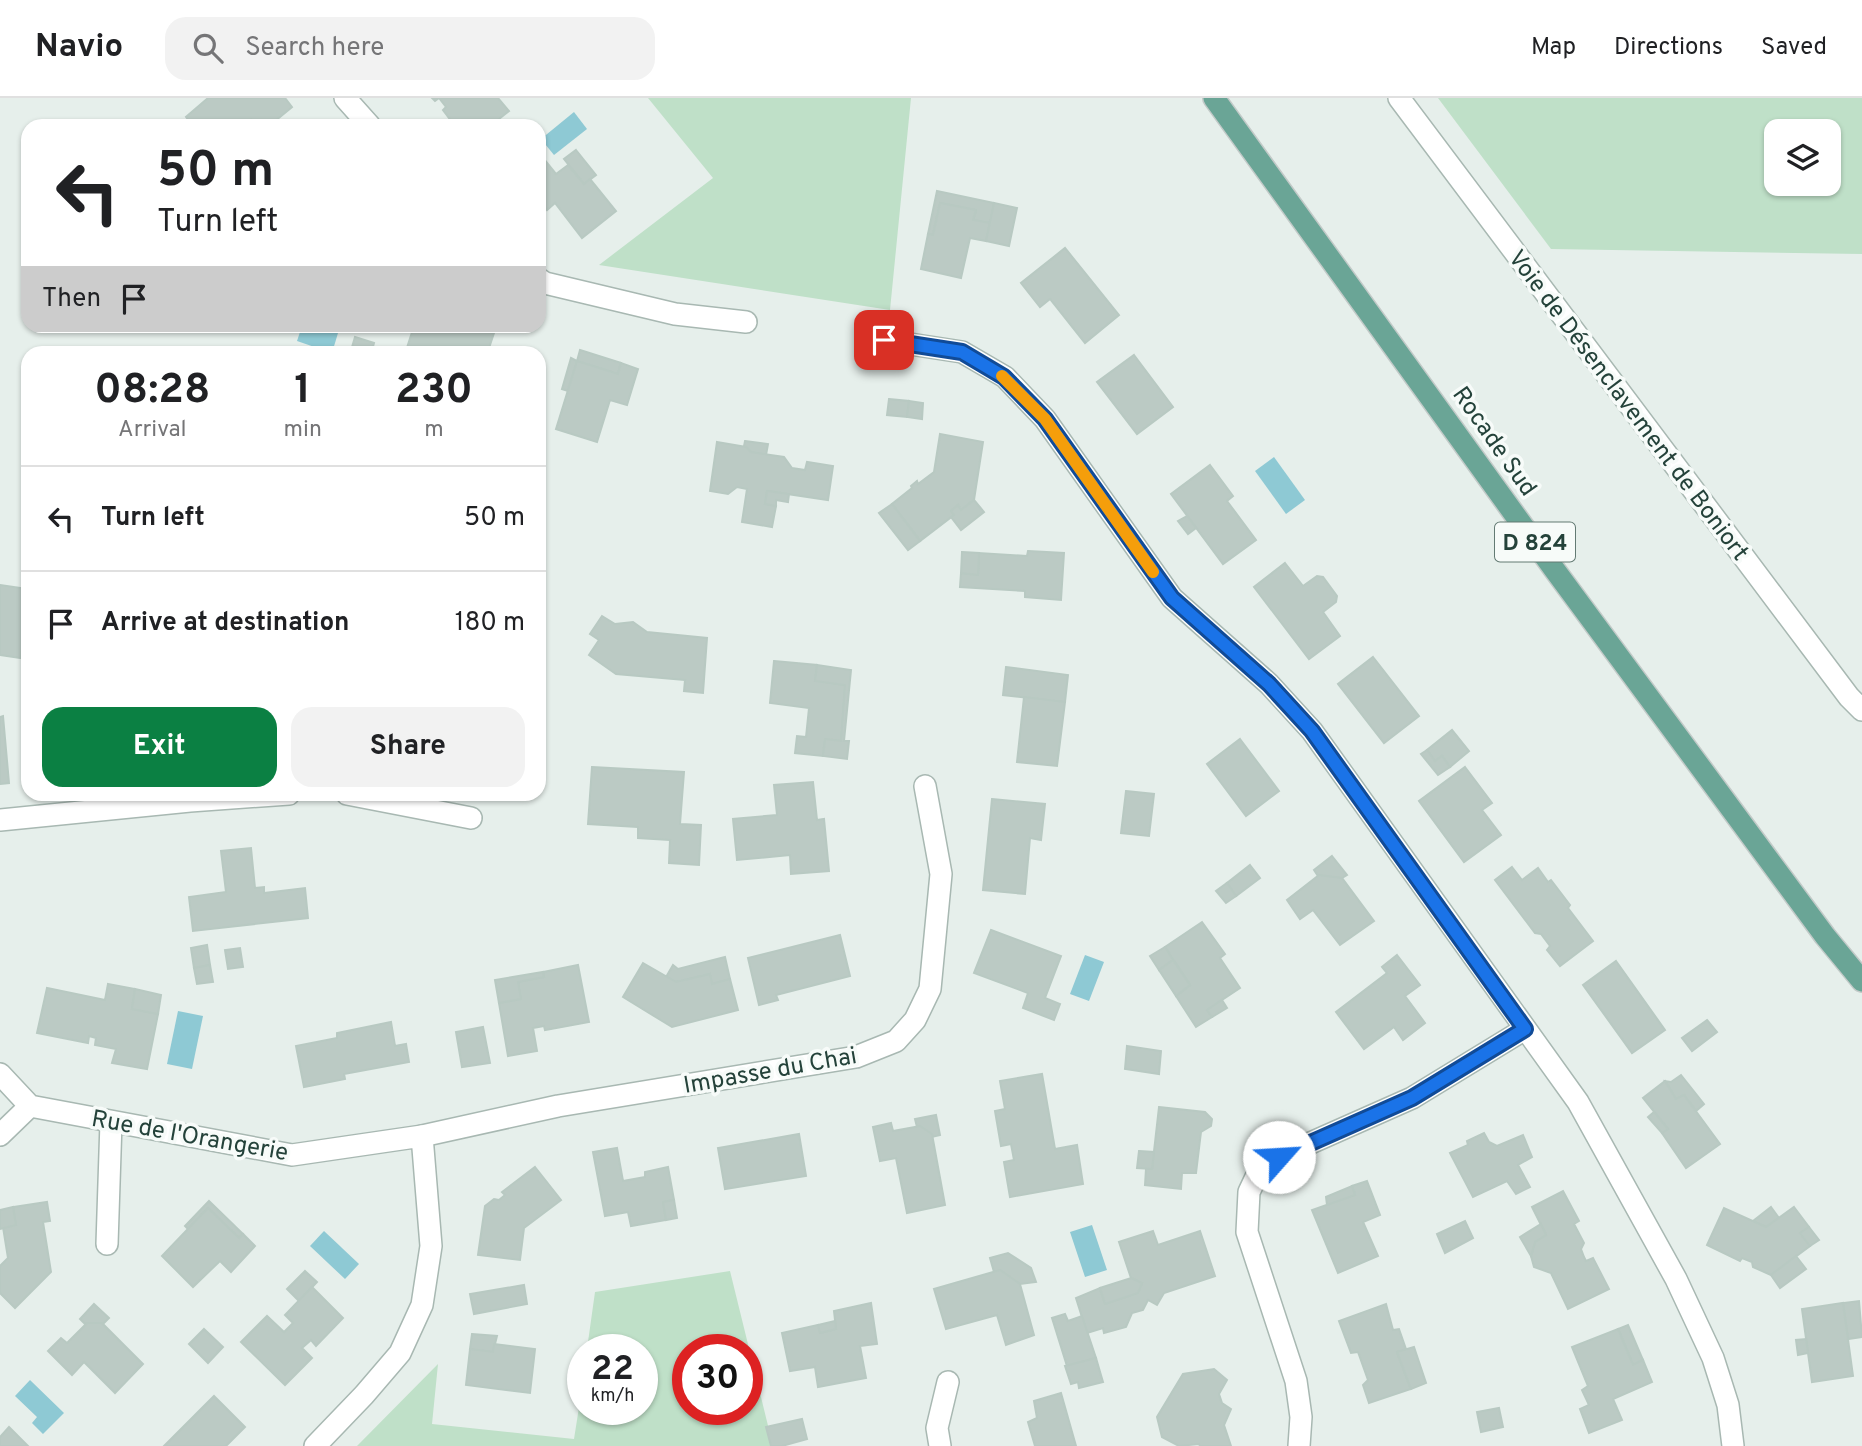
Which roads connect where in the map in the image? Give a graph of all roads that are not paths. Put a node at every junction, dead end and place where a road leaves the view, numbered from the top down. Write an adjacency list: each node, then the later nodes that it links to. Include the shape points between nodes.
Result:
1 (345, 98): 4 (street)
2 (1214, 98): 14 (main road, Rocade Sud / D 824, via 1554,569)
3 (1399, 98): 8 (street, Voie de Désenclavement de Boniort)
4 (364, 119)
5 (546, 283): 6 (street, via 675,314)
6 (746, 322)
7 (884, 340): 15 (street, via 962,352 1004,377 1045,419 1172,598 1269,684 1312,731)
8 (1862, 710)
9 (925, 786): 20 (street, Impasse du Chai, via 941,874 930,989 915,1020 897,1041 856,1057 558,1106)
10 (166, 801): 13 (street)
11 (383, 801): 12 (street)
12 (471, 818)
13 (0, 820)
14 (1862, 981)
15 (1525, 1029): 25 (street, via 1412,1098 1279,1157 1258,1173 1249,1192 1247,1233 1296,1381); 26 (street, via 1578,1102 1676,1279 1713,1358 1728,1405)
16 (0, 1074): 17 (street)
17 (30, 1106): 18 (street, Rue de l'Orangerie); 19 (street)
18 (111, 1122): 20 (street, Rue de l'Orangerie, via 292,1155); 21 (street)
19 (0, 1135)
20 (422, 1136): 23 (street, via 431,1246 422,1305 400,1353)
21 (107, 1244)
22 (948, 1382): 24 (street, via 937,1428)
23 (315, 1446)
24 (940, 1446)
25 (1299, 1446)
26 (1732, 1446)

